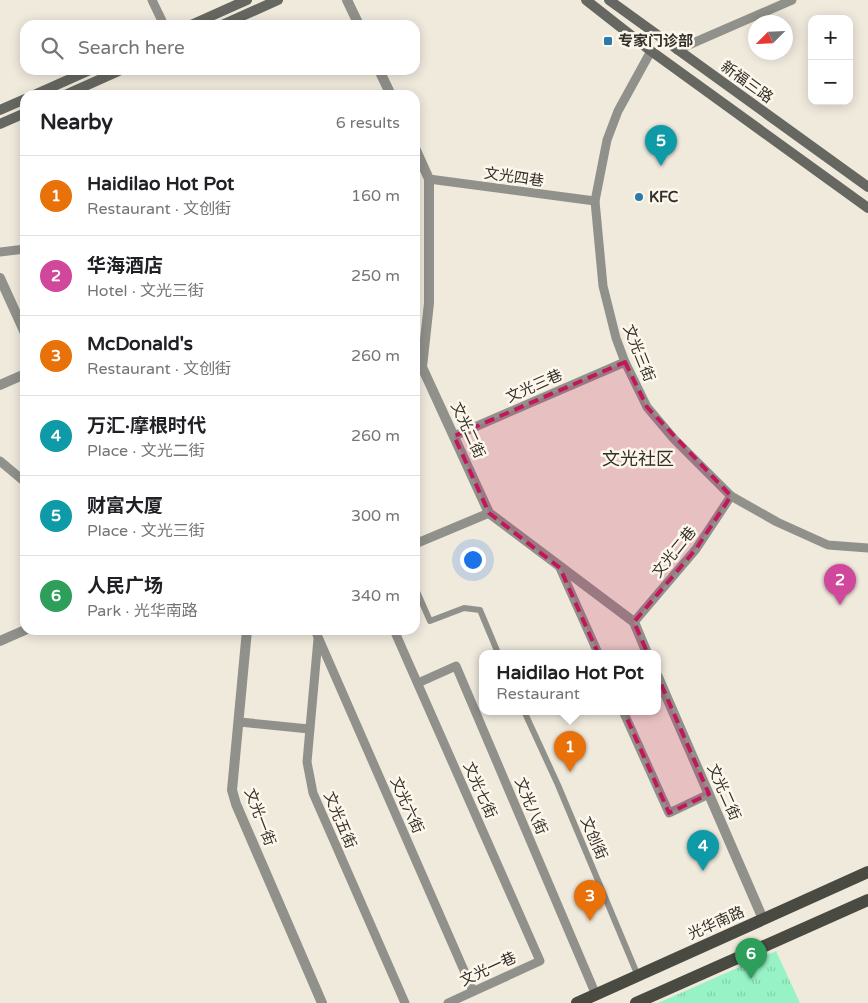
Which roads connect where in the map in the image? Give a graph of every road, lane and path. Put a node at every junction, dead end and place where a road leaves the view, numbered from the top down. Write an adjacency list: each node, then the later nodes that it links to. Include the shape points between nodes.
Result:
1 (152, 0): 8 (street)
2 (247, 0): 9 (main road)
3 (278, 0): 10 (main road)
4 (347, 0): 11 (street)
5 (586, 0): 13 (main road)
6 (609, 0): 12 (main road, 新福三路)
7 (792, 0): 12 (street)
8 (162, 20)
9 (202, 20)
10 (233, 20)
11 (357, 20)
12 (677, 50): 26 (main road, 新福三路)
13 (652, 51): 27 (street, 文光三街, via 618,111 607,140); 28 (main road)
14 (79, 75): 17 (main road)
15 (110, 75): 18 (main road)
16 (381, 75): 19 (street)
17 (45, 90)
18 (76, 90)
19 (389, 90)
20 (20, 101): 21 (main road)
21 (0, 110)
22 (20, 115): 23 (main road)
23 (0, 124)
24 (420, 158): 25 (street, 文光二街)
25 (430, 179): 27 (street, 文光四巷); 33 (street, 文光二街, via 429,303)
26 (868, 188)
27 (595, 202): 34 (street, 文光三街, via 603,286)
28 (868, 208)
29 (20, 250): 30 (street)
30 (0, 252)
31 (0, 278): 32 (street)
32 (20, 322)
33 (420, 362)
34 (625, 362): 38 (street, 文光三巷); 41 (street, 文光三街, via 647,407)
35 (420, 370): 38 (street, 文光二街)
36 (20, 376): 37 (street)
37 (0, 384)
38 (454, 436): 42 (street, 文光二街)
39 (0, 461): 40 (street)
40 (20, 478)
41 (731, 496): 44 (street, 文光三街, via 828,545); 47 (street, 文光二巷, via 696,548)
42 (489, 512): 43 (street); 45 (street, 文光二街)
43 (420, 542)
44 (868, 548)
45 (560, 568): 47 (street, 文光二街); 55 (street)
46 (420, 598): 54 (street, via 430,621 464,608 480,610)
47 (634, 622): 56 (street)
48 (20, 632): 53 (street)
49 (247, 635): 61 (street, 文光一街)
50 (317, 635): 62 (street, 文光五街)
51 (318, 635): 69 (street, 文光六街)
52 (396, 635): 57 (street, 文光七街)
53 (0, 641)
54 (497, 650)
55 (597, 650)
56 (646, 650)
57 (418, 683): 67 (street, 文光七街); 70 (street, 文光八街, via 456,666)
58 (661, 683): 63 (street, 文光二街)
59 (526, 715): 68 (street, 文创街)
60 (626, 715): 63 (street, via 668,813)
61 (240, 722): 62 (street); 71 (street, 文光一街, via 232,790 236,804)
62 (309, 729): 72 (street, 文光五街, via 306,762 314,793)
63 (709, 794): 66 (street, 文光二街)
64 (868, 872): 66 (main road, 光华南路)
65 (868, 900): 75 (main road)
66 (763, 919): 68 (main road, 光华南路)
67 (540, 961): 69 (street, 文光一巷)
68 (638, 976): 70 (main road, 光华南路)
69 (473, 991): 73 (street, 文光一巷)
70 (596, 994): 74 (main road, 光华南路)
71 (322, 1003)
72 (405, 1003)
73 (448, 1003)
74 (577, 1003)
75 (636, 1003)

